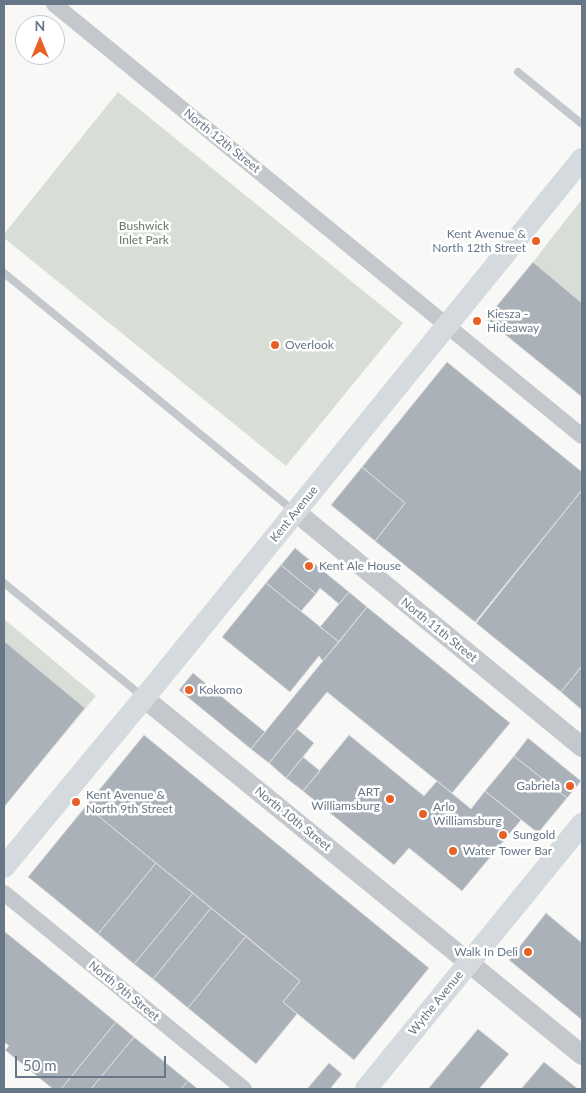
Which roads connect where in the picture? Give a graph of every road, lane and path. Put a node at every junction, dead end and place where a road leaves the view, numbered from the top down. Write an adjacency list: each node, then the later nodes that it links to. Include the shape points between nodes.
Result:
1 (54, 4): 6 (street, North 12th Street)
2 (518, 72): 3 (lane)
3 (582, 124)
4 (582, 159): 6 (main road, Kent Avenue)
5 (4, 273): 8 (lane)
6 (446, 325): 7 (street); 8 (main road, Kent Avenue)
7 (582, 436)
8 (296, 512): 10 (main road, Kent Avenue); 11 (street, North 11th Street)
9 (4, 583): 10 (lane, North 10th Street)
10 (144, 698): 13 (main road, Kent Avenue); 15 (street, North 10th Street)
11 (582, 747)
12 (582, 824): 15 (main road, Wythe Avenue)
13 (4, 867)
14 (4, 893): 17 (street, North 9th Street)
15 (470, 962): 16 (street, North 10th Street); 18 (main road, Wythe Avenue)
16 (582, 1055)
17 (244, 1089)
18 (366, 1089)

